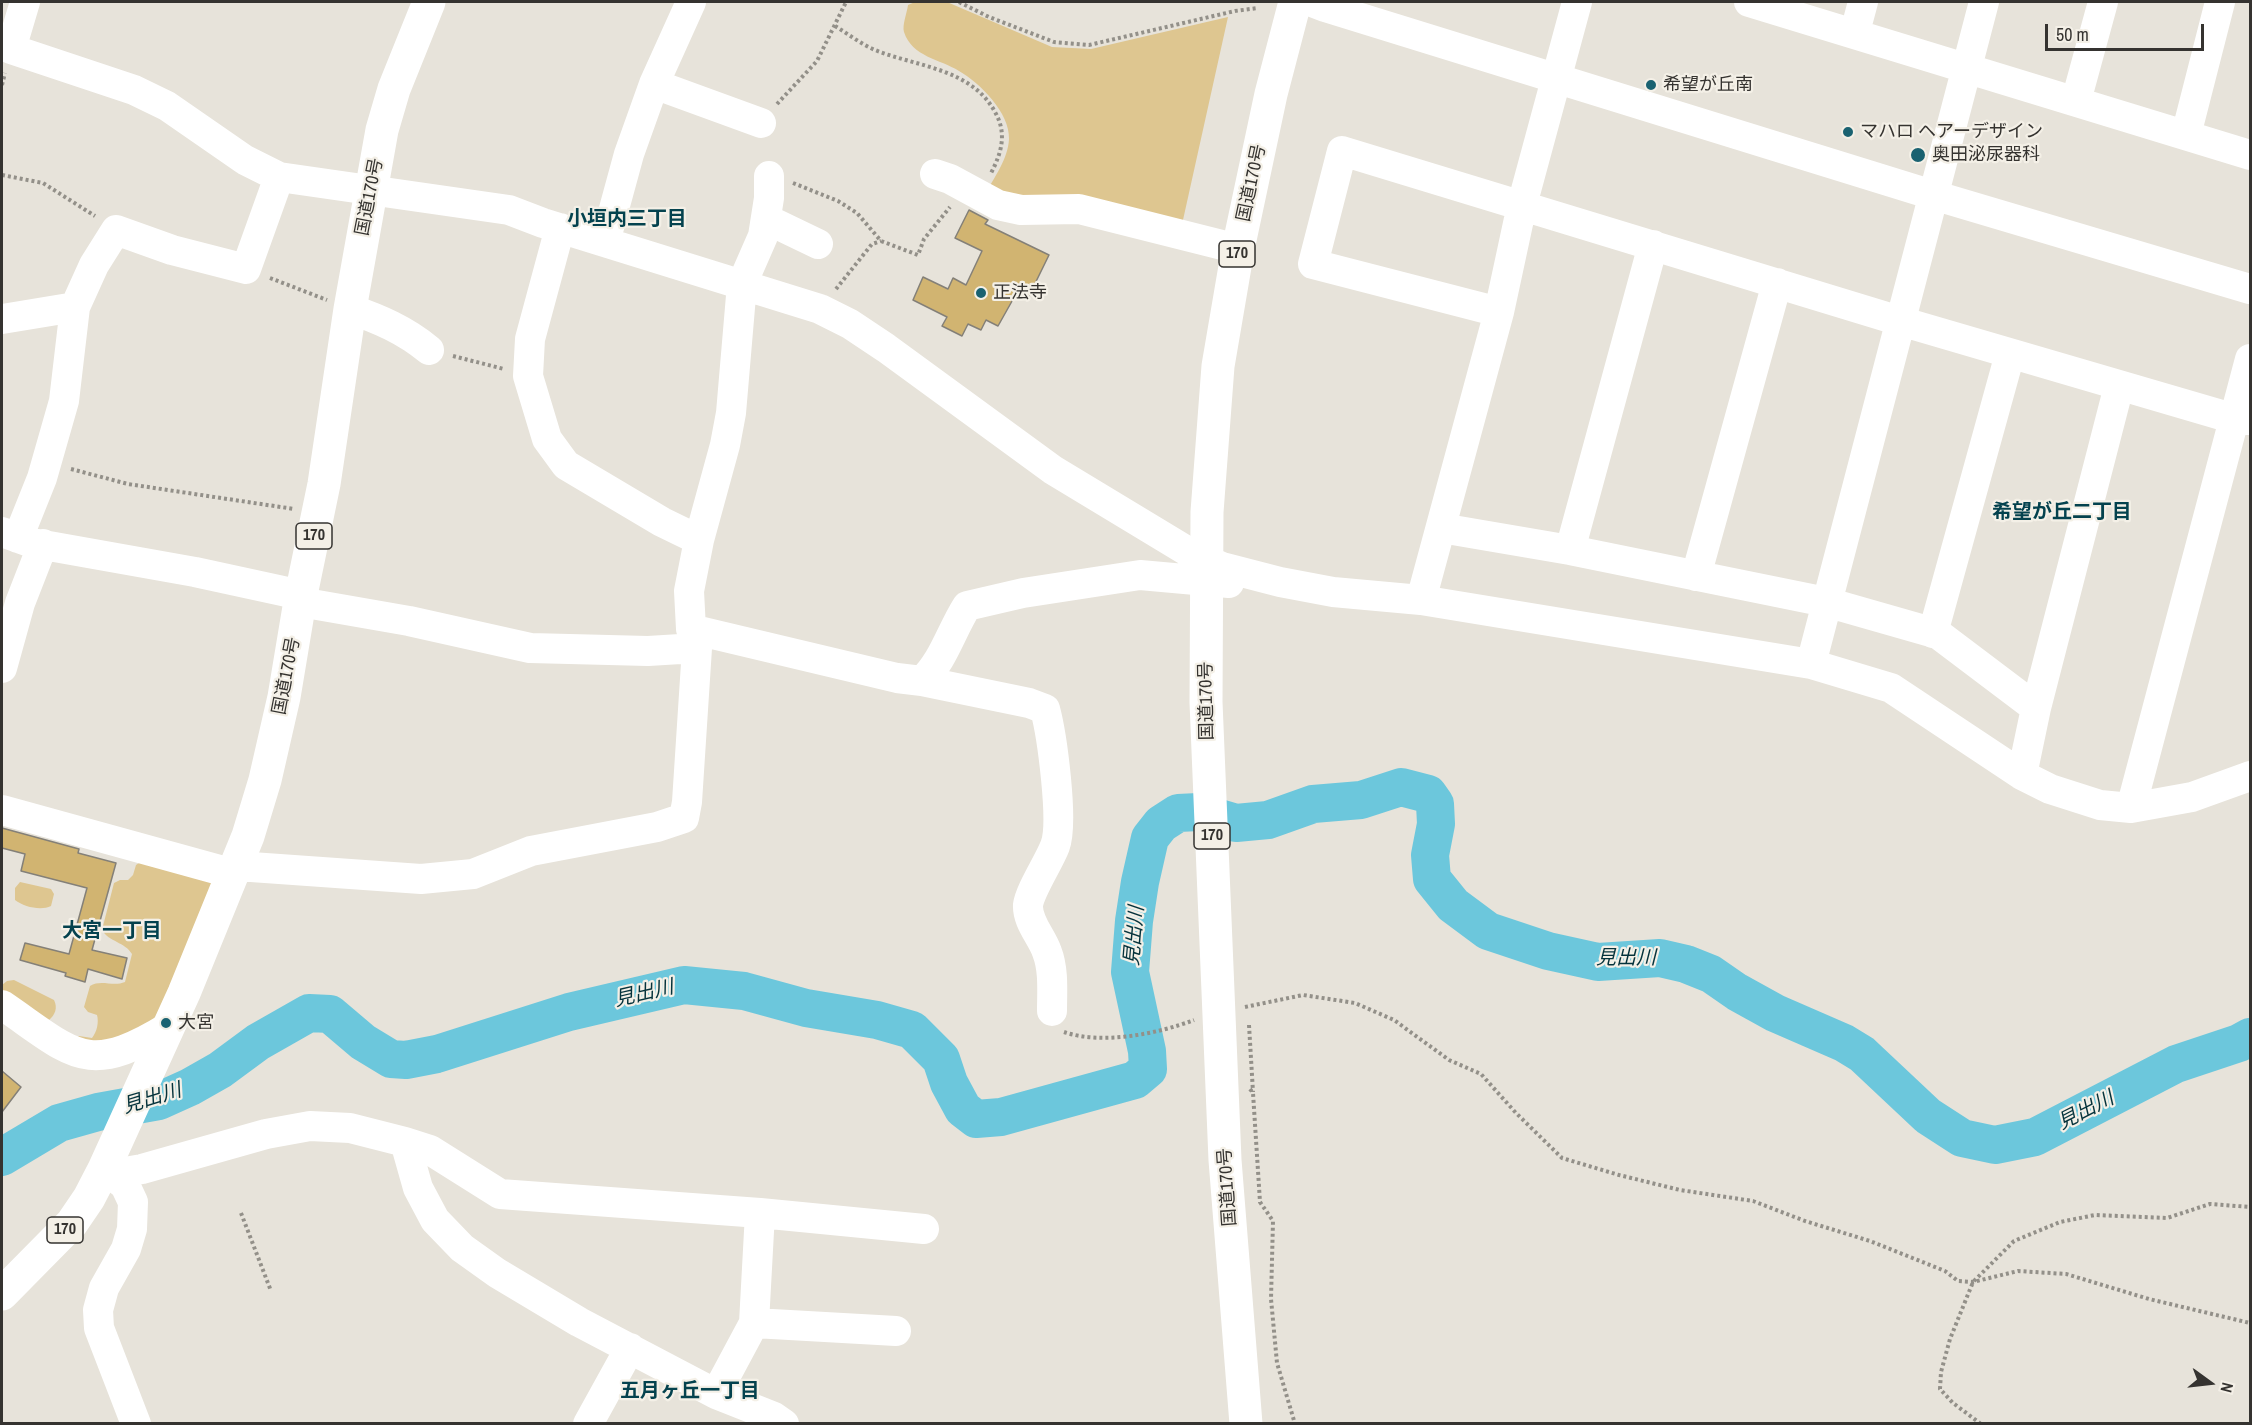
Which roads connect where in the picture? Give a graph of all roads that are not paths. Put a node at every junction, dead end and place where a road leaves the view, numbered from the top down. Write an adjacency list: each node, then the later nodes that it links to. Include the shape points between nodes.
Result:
1 (25, 2): 13 (street)
2 (429, 2): 24 (highway, 国道170号 / 170, via 394,89)
3 (691, 2): 16 (street)
4 (1295, 2): 32 (highway, 国道170号 / 170)
5 (1312, 2): 15 (street)
6 (1577, 2): 15 (street)
7 (1749, 2): 12 (street)
8 (1863, 2): 12 (street)
9 (1984, 2): 14 (street)
10 (2103, 2): 17 (street)
11 (2220, 2): 19 (street)
12 (1855, 32): 14 (street)
13 (7, 41): 23 (street, via 11,49 134,90 166,105 246,160)
14 (1966, 69): 17 (street); 25 (street)
15 (1556, 80): 25 (street); 26 (street)
16 (654, 84): 18 (street); 29 (street, via 629,154)
17 (2076, 101): 19 (street)
18 (761, 123)
19 (2186, 135): 20 (street)
20 (2250, 155)
21 (935, 174): 32 (street, via 998,205 1021,210 1079,209)
22 (769, 176): 27 (street)
23 (279, 177): 24 (street); 36 (street, via 246,269 172,250 116,230)
24 (370, 190): 28 (street, via 509,210); 37 (highway, 国道170号 / 170)
25 (1933, 195): 35 (street); 40 (street)
26 (1522, 205): 31 (street); 38 (street); 38 (street, via 1342,151 1313,264)
27 (766, 219): 30 (street); 34 (street)
28 (560, 228): 29 (street); 48 (street, via 530,339 528,375 547,439 566,465)
29 (605, 242): 34 (street)
30 (818, 244)
31 (1653, 245): 33 (street); 49 (street)
32 (1238, 249): 78 (highway, 国道170号 / 170, via 1218,366 1207,512 1206,702 1225,1160)
33 (1777, 283): 40 (street); 51 (street)
34 (742, 284): 48 (street, via 731,413); 50 (street, via 820,309 850,324 1053,470 1192,554)
35 (2250, 289)
36 (75, 307): 39 (street); 47 (street, via 64,401)
37 (350, 309): 41 (street, via 385,322); 52 (highway, 国道170号 / 170)
38 (1499, 312): 46 (street)
39 (2, 319)
40 (1900, 321): 42 (street); 54 (street)
41 (429, 350)
42 (2010, 354): 44 (street); 55 (street)
43 (2250, 359): 45 (street)
44 (2119, 386): 45 (street); 60 (street)
45 (2243, 420): 63 (street)
46 (1441, 528): 49 (street); 53 (street)
47 (21, 538): 52 (street, via 195,572); 58 (street, via 20,603)
48 (699, 540): 56 (street, via 688,591)
49 (1570, 550): 51 (street)
50 (1252, 574): 53 (street, via 1333,592); 59 (street, via 1242,581 1225,584 1140,575 967,606 940,660)
51 (1696, 576): 54 (street)
52 (301, 599): 56 (street, via 530,648 648,651); 65 (highway, 国道170号 / 170, via 270,758)
53 (1421, 600): 57 (street)
54 (1826, 602): 55 (street); 57 (street)
55 (1933, 633): 60 (street)
56 (694, 638): 59 (street); 65 (street, via 684,818 657,827 531,851 473,874 422,879)
57 (1811, 664): 61 (street, via 1891,688)
58 (2, 668)
59 (922, 681): 67 (street, via 1045,709 1058,830 1056,844 1028,906 1048,953)
60 (2036, 708): 61 (street)
61 (2022, 774): 63 (street, via 2050,789 2100,805)
62 (2250, 776): 63 (street, via 2192,797)
63 (2131, 808)
64 (2, 810): 65 (street)
65 (235, 870): 68 (highway, 国道170号 / 170)
66 (2, 1005): 68 (street, via 68,1050 91,1057 125,1049)
67 (1052, 1011)
68 (170, 1026): 70 (highway, 国道170号 / 170)
69 (405, 1142): 70 (street, via 350,1128 310,1126 125,1172); 71 (street, via 430,1150 500,1194); 76 (street, via 418,1188 435,1220 462,1248 579,1322)
70 (108, 1161): 73 (highway, 国道170号 / 170, via 72,1223); 79 (street, via 133,1202 132,1229 126,1250 104,1288 98,1310 99,1328)
71 (760, 1213): 72 (street); 74 (street)
72 (924, 1228)
73 (2, 1294)
74 (754, 1323): 75 (street); 77 (street)
75 (896, 1332)
76 (630, 1348): 77 (street); 80 (street)
77 (716, 1394): 81 (street)
78 (1245, 1419)
79 (136, 1424)
80 (588, 1424)
81 (784, 1424)

